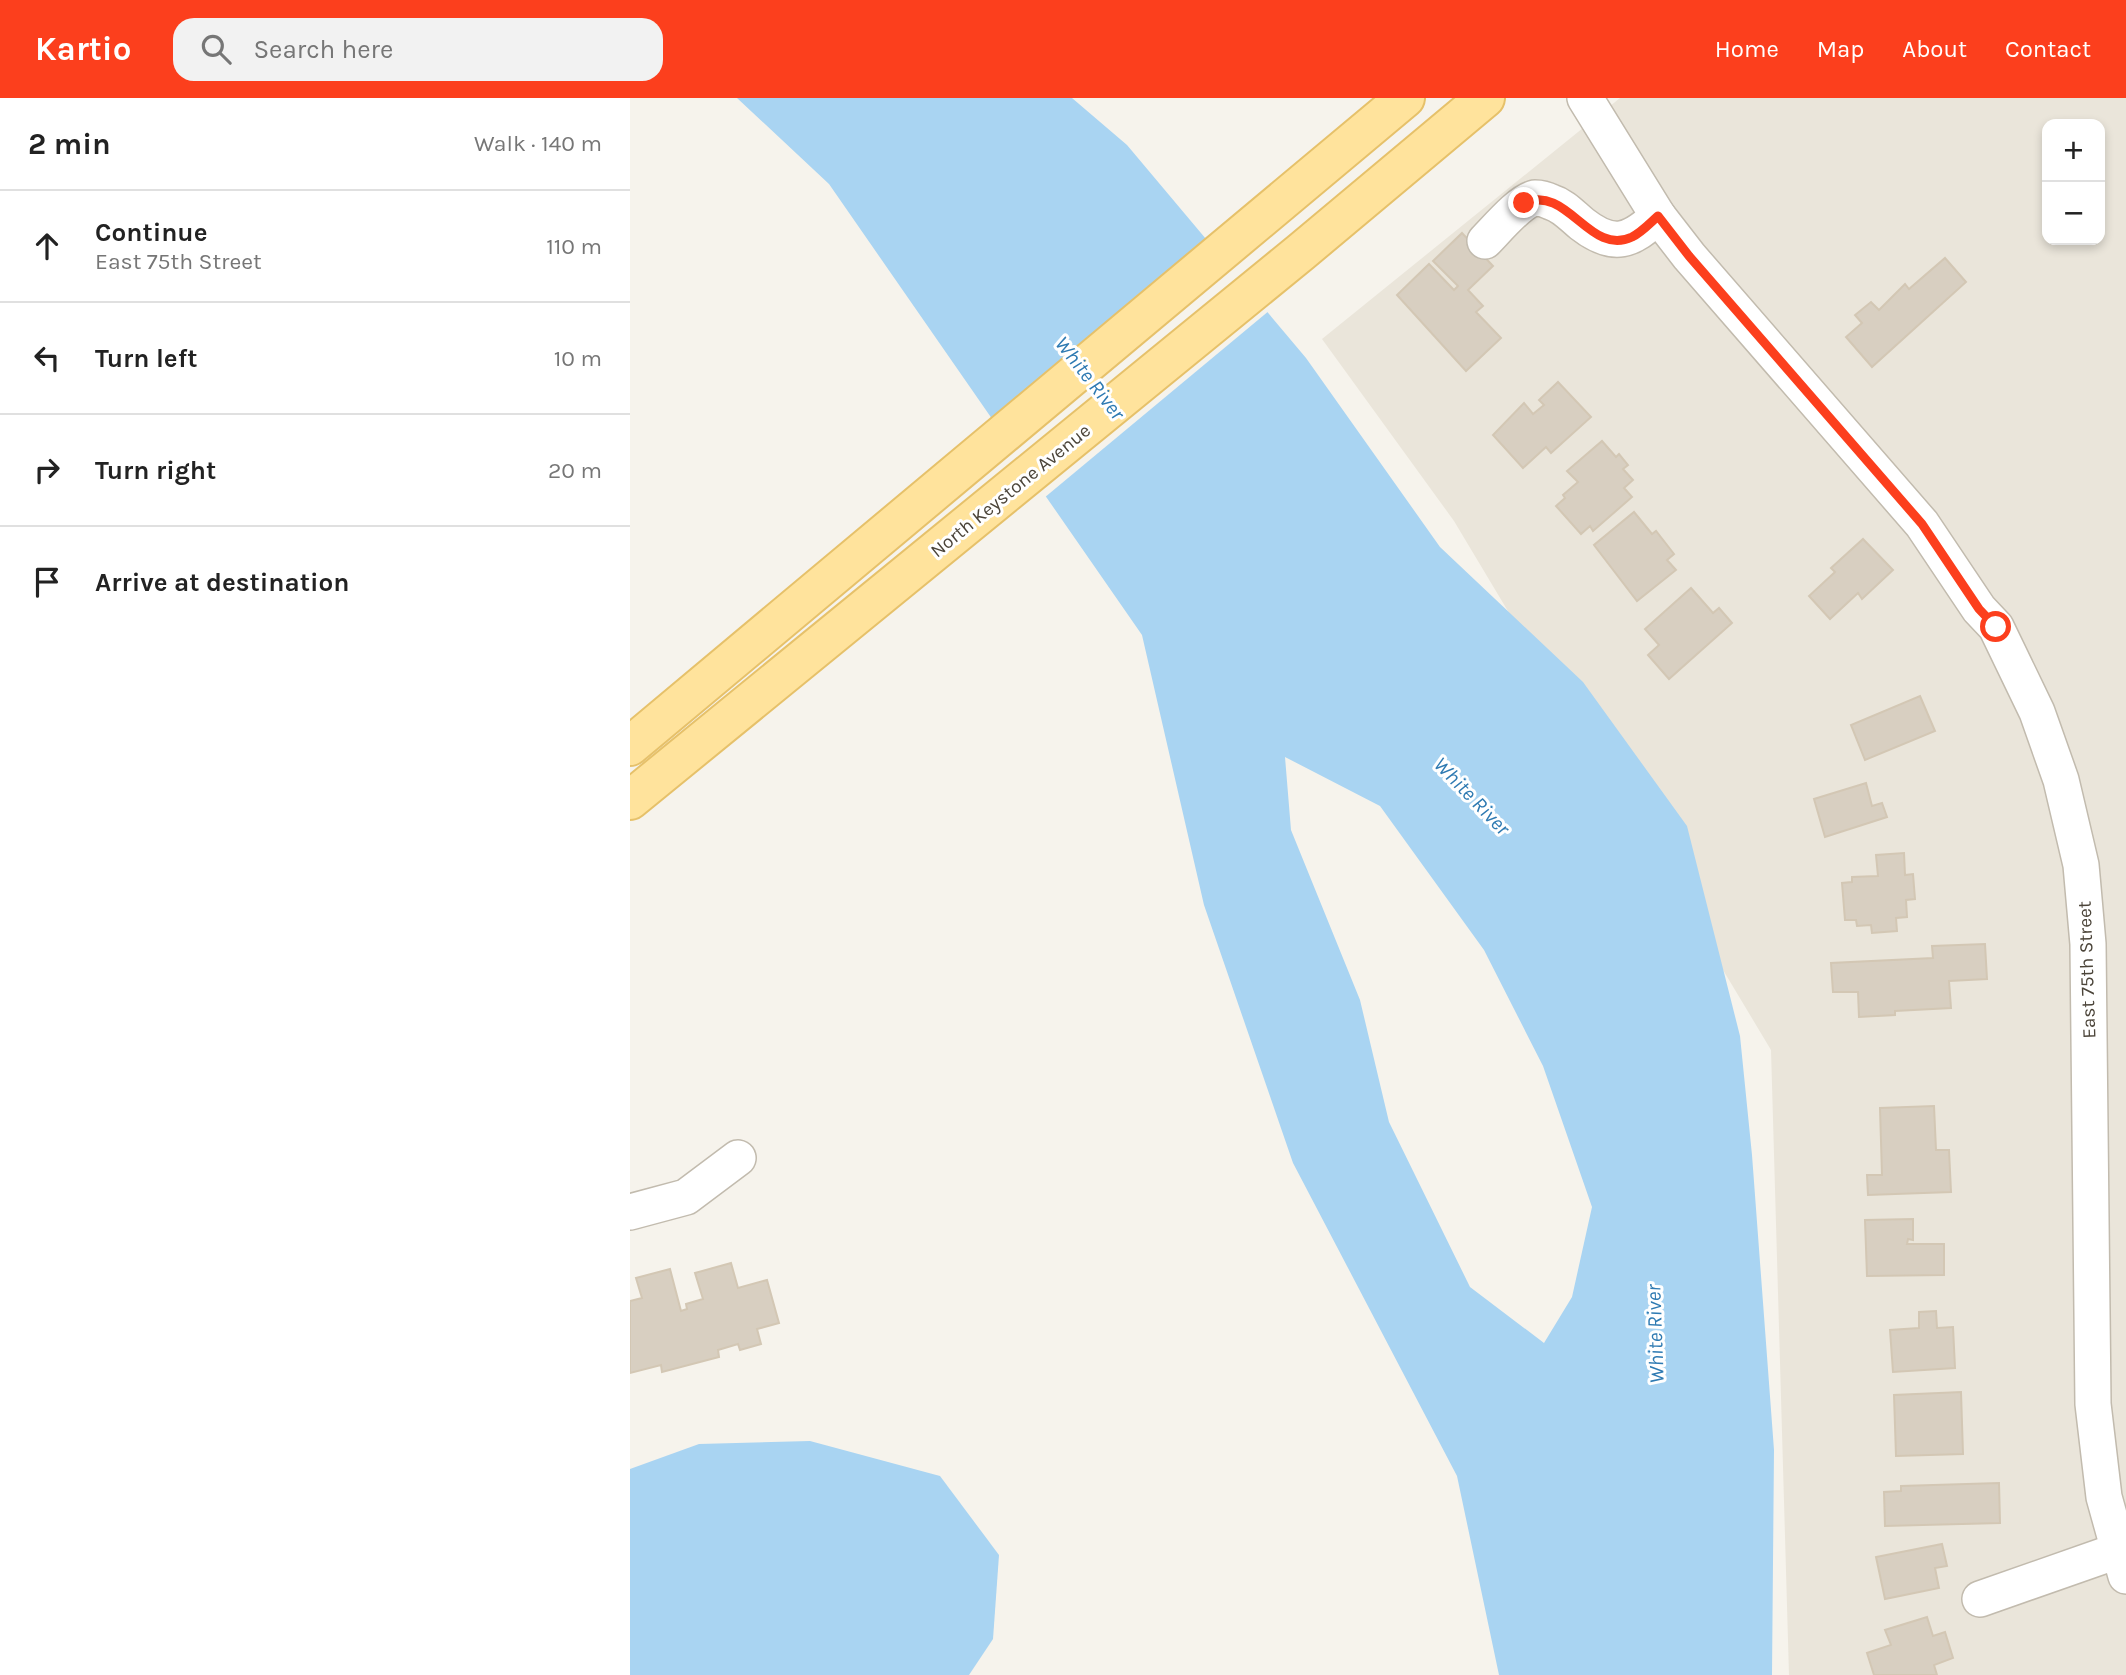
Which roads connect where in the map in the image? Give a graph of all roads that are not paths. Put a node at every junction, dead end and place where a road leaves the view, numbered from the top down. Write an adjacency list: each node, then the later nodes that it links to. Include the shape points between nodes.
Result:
1 (1405, 98): 6 (main road)
2 (1485, 98): 7 (main road, North Keystone Avenue)
3 (1585, 98): 4 (street, East 75th Street)
4 (1658, 216): 5 (street, via 1629,238 1613,240 1600,236 1554,203 1537,198 1524,203); 10 (street, East 75th Street, via 1939,546 1979,609 1996,627 2048,739 2072,822 2086,916 2093,1404 2104,1497)
5 (1485, 241)
6 (632, 744)
7 (630, 800)
8 (738, 1158): 9 (street, via 686,1197)
9 (630, 1212)
10 (2122, 1564): 11 (street)
11 (1980, 1599)

